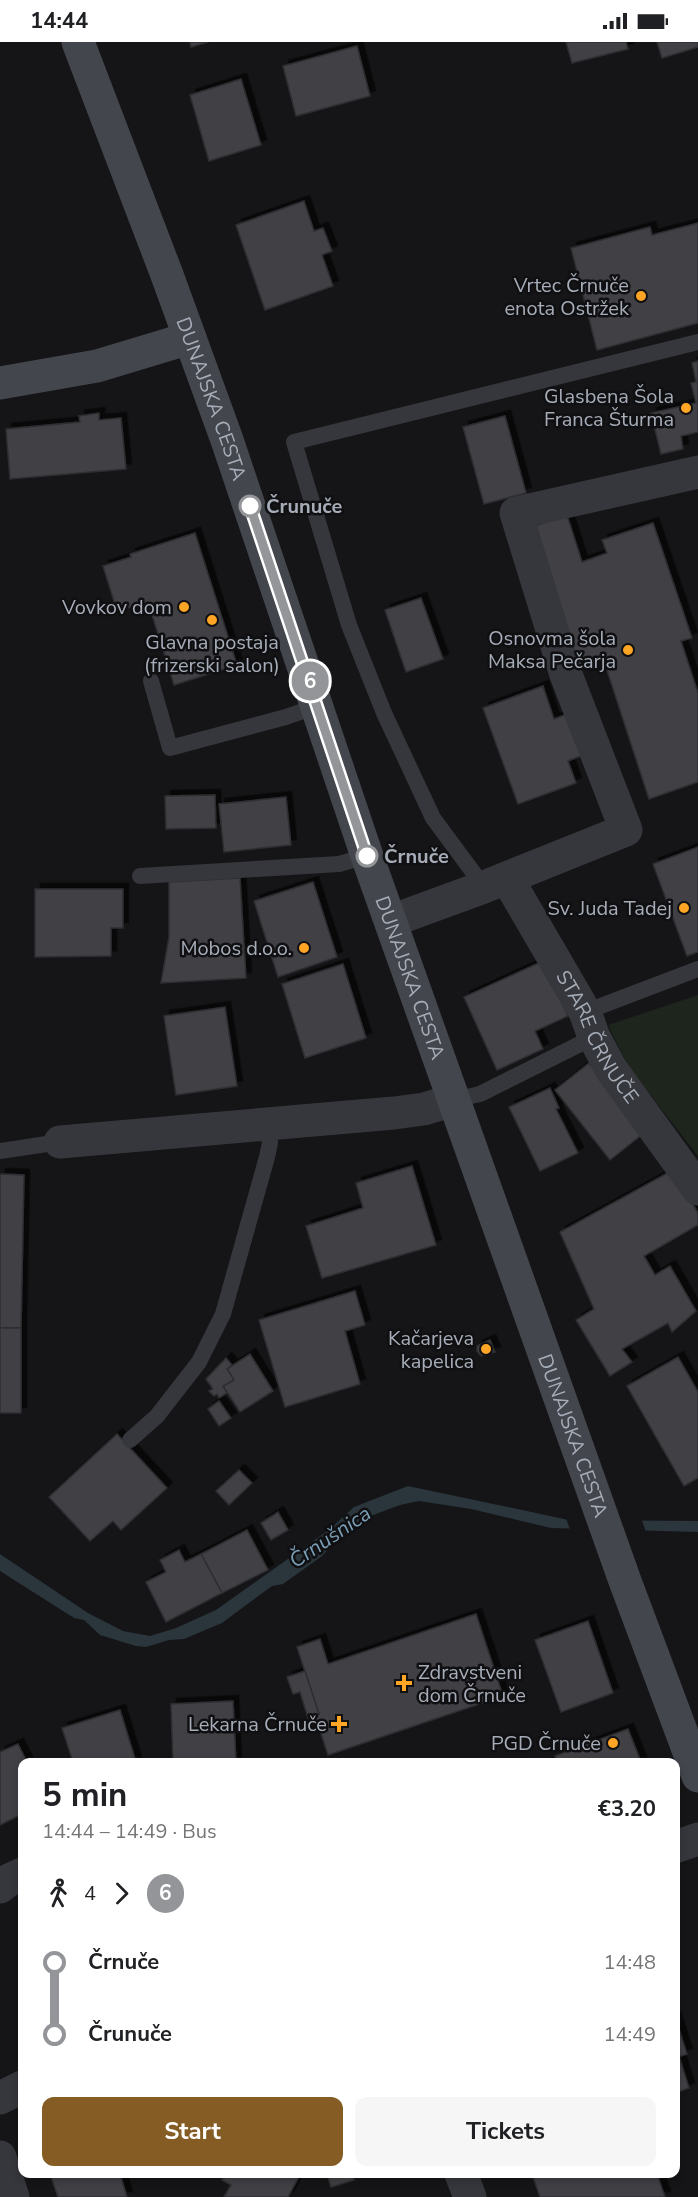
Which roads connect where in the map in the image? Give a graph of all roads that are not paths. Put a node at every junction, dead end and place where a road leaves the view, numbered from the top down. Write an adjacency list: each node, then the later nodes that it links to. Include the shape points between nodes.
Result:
1 (78, 42): 2 (main road, DUNAJSKA CESTA)
2 (190, 338): 4 (main road, via 97,366); 7 (main road, DUNAJSKA CESTA)
3 (698, 342): 10 (lane, via 294,442 349,625 384,712 433,818)
4 (0, 383)
5 (698, 472): 10 (street, via 516,513 565,672 626,830)
6 (151, 681): 7 (lane, via 170,748)
7 (318, 706): 8 (main road, DUNAJSKA CESTA)
8 (367, 856): 9 (lane, via 339,864); 11 (main road, DUNAJSKA CESTA)
9 (140, 876)
10 (496, 883): 11 (street); 13 (street, STARE ČRNUČE)
11 (391, 921): 14 (main road, DUNAJSKA CESTA)
12 (698, 969): 13 (lane)
13 (590, 1024): 14 (lane, via 480,1094); 18 (street, STARE ČRNUČE, via 611,1069)
14 (454, 1100): 15 (street, via 424,1109); 20 (main road, DUNAJSKA CESTA)
15 (266, 1125): 16 (street); 19 (lane, via 270,1143 267,1157 223,1314 199,1362 157,1416)
16 (60, 1143): 17 (lane)
17 (0, 1151)
18 (698, 1189)
19 (129, 1440)
20 (698, 1776)
21 (698, 1839): 22 (street)
22 (680, 1845)
23 (18, 1876): 24 (street)
24 (0, 1887)
25 (18, 2089): 26 (street)
26 (0, 2098)
27 (0, 2157): 29 (street)
28 (463, 2178): 30 (street)
29 (13, 2197)
30 (470, 2197)

